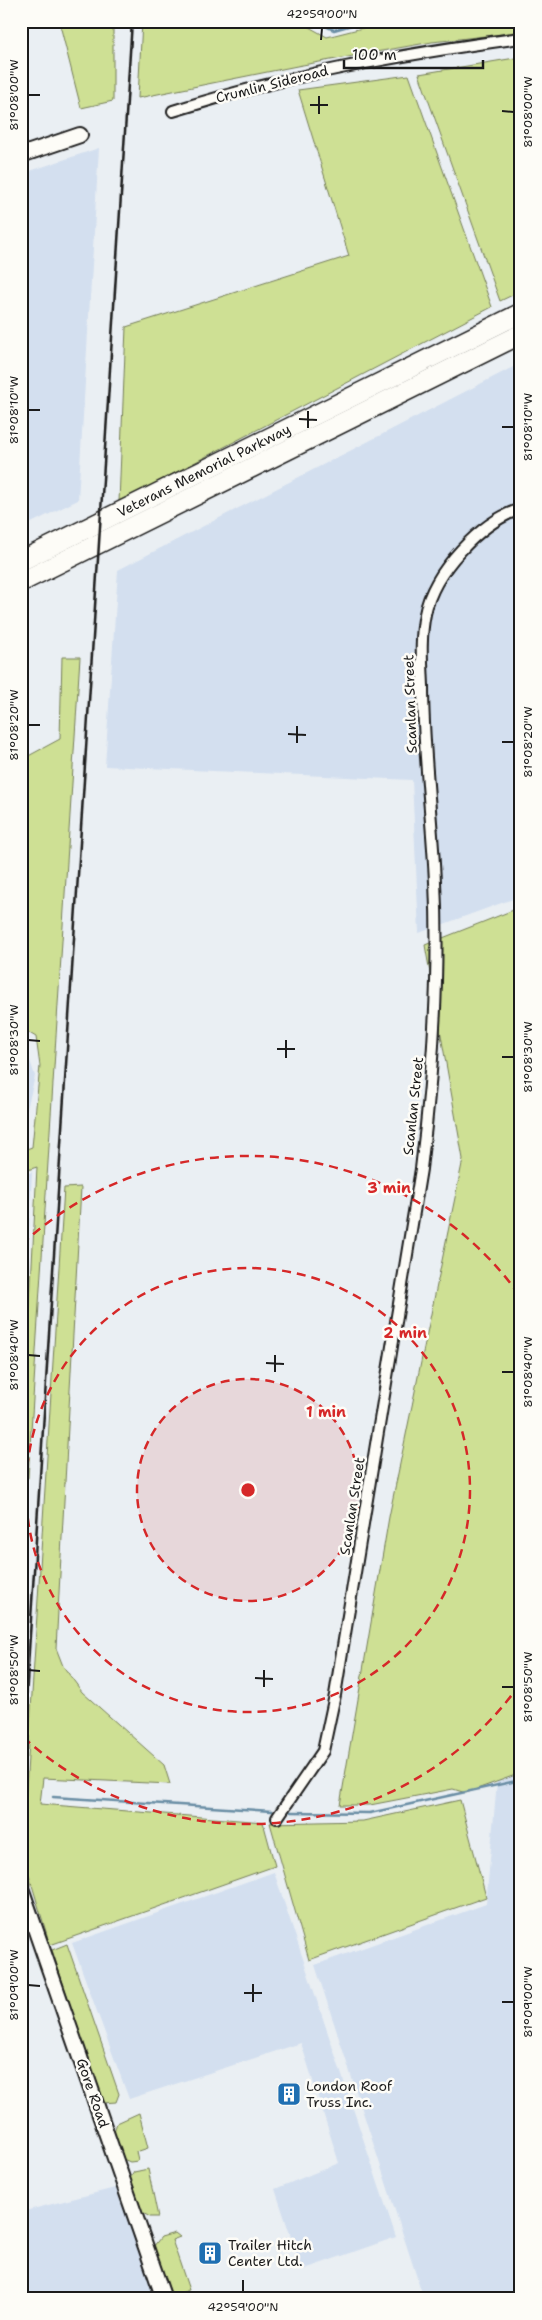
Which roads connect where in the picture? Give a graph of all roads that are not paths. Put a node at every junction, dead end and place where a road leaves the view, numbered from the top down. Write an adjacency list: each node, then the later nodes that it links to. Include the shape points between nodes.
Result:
1 (521, 38): 2 (street, Crumlin Sideroad, via 354,64 242,89)
2 (173, 111)
3 (80, 135): 4 (main road)
4 (21, 155)
5 (521, 313): 8 (highway, Veterans Memorial Parkway)
6 (521, 334): 9 (highway, Veterans Memorial Parkway)
7 (521, 509): 10 (street, Scanlan Street, via 482,529 460,552 444,572 425,613 421,653 423,717 438,960 428,1107 335,1695 323,1751)
8 (21, 561)
9 (21, 582)
10 (278, 1818)
11 (21, 1888): 12 (main road, Gore Road)
12 (164, 2299)

